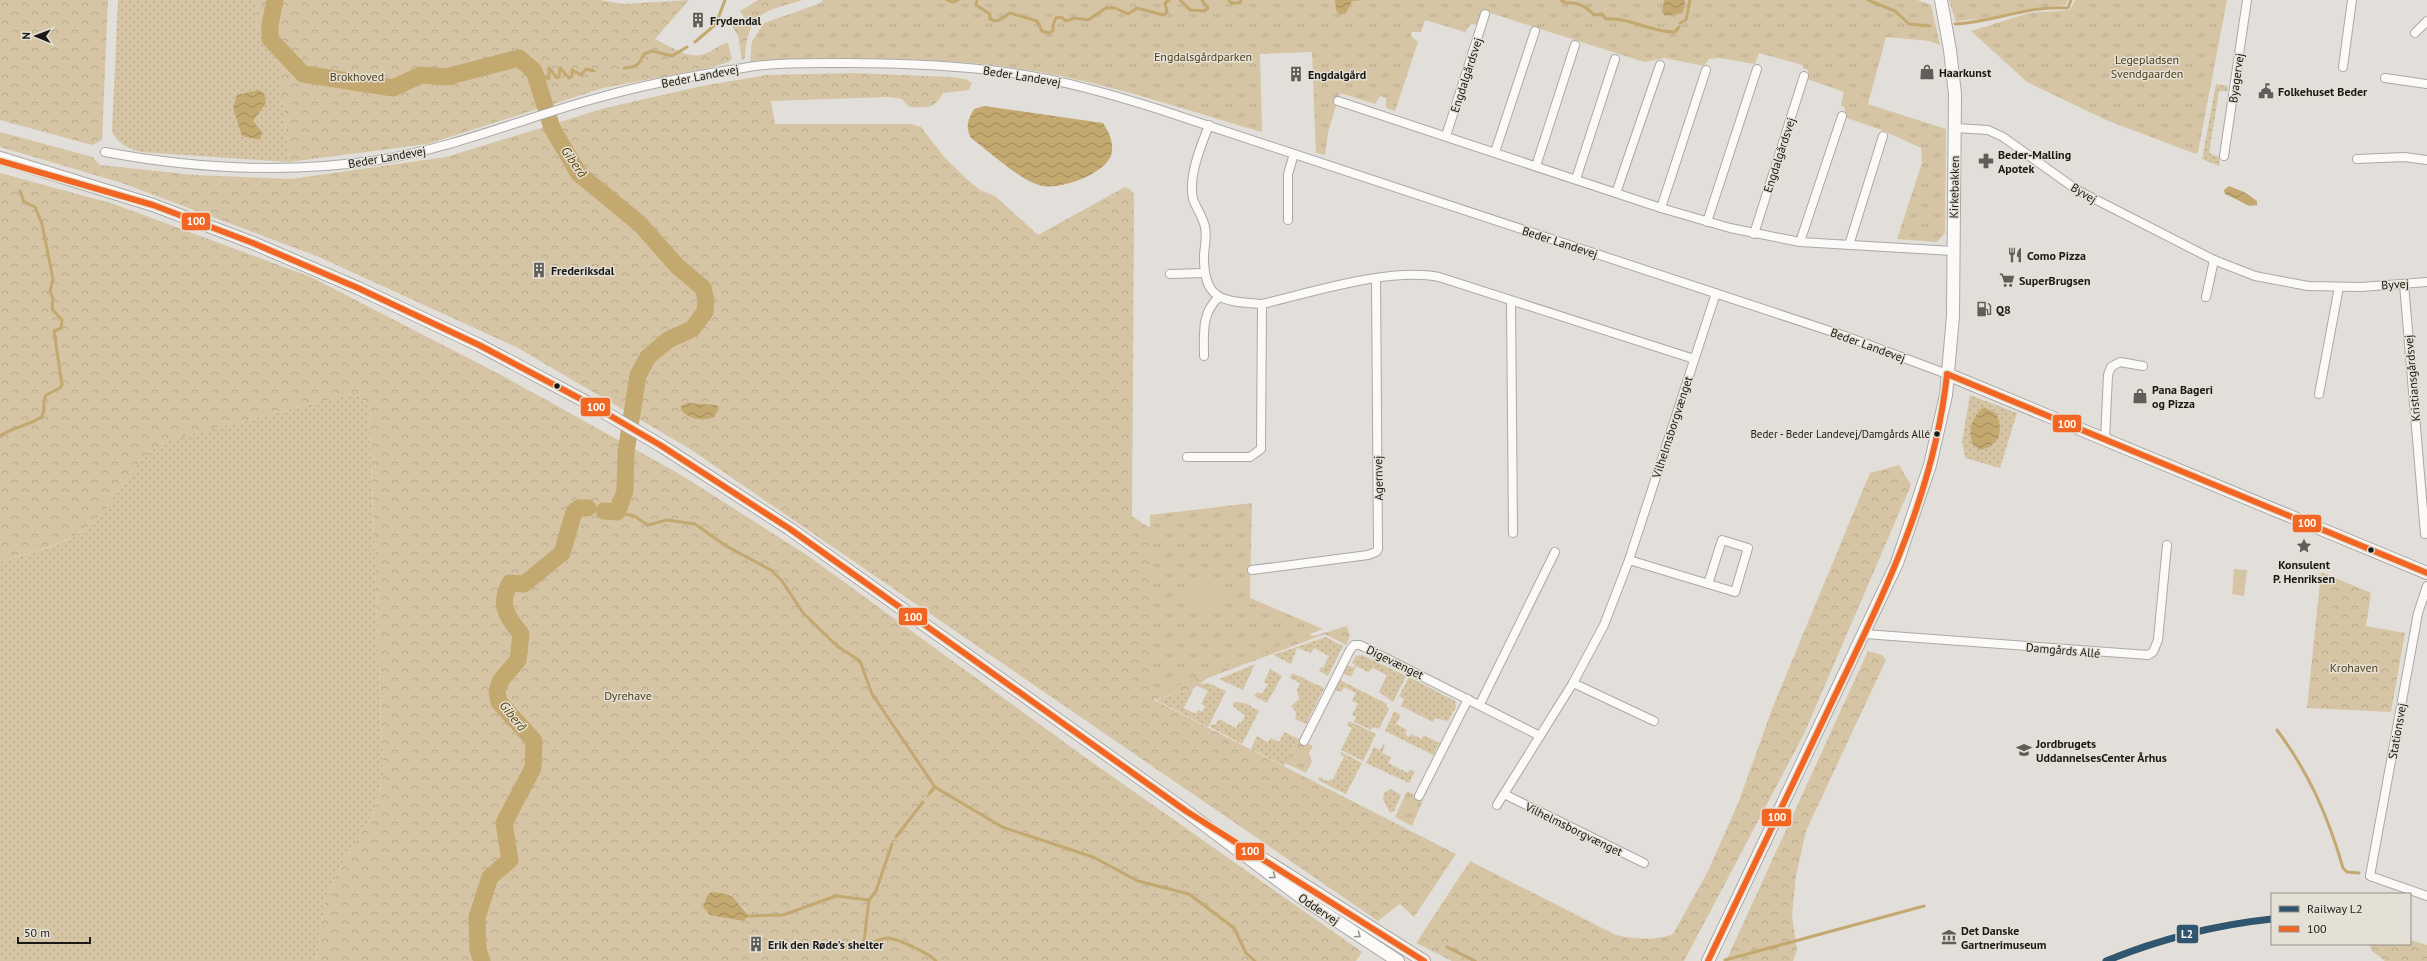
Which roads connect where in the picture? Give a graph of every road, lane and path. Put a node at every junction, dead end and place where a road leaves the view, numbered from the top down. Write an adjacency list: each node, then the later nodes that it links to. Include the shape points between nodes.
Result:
1 (1941, 0): 20 (main road, Kirkebakken, via 1950,50)
2 (2248, 0): 26 (street, Byagervej)
3 (2352, 0): 11 (street)
4 (1485, 14): 21 (street, Engdalgårdsvej)
5 (2427, 21): 7 (street)
6 (1535, 31): 24 (street)
7 (2415, 33)
8 (1575, 45): 31 (street)
9 (1615, 59): 33 (street)
10 (1660, 65): 34 (street)
11 (2343, 67)
12 (1757, 69): 37 (street)
13 (1706, 70): 35 (street)
14 (1804, 76): 38 (street, Engdalgårdsvej)
15 (2385, 78): 16 (street)
16 (2427, 84)
17 (1338, 101): 21 (street)
18 (1842, 116): 39 (street)
19 (1209, 126): 23 (street, Beder Landevej, via 1059,81 958,67 875,63 746,67 614,93 445,146 379,160 301,169 215,168 158,162); 25 (street, Beder Landevej); 43 (street, via 1195,163 1193,198 1205,227)
20 (1955, 128): 41 (main road, Kirkebakken); 42 (street, Byvej, via 1988,130 2077,190)
21 (1446, 136): 24 (street)
22 (1883, 136): 40 (street)
23 (105, 152)
24 (1494, 152): 31 (street)
25 (1294, 154): 36 (street, via 1288,174); 49 (street, Beder Landevej)
26 (2224, 156)
27 (0, 158): 32 (main road, Oddervej)
28 (2357, 159): 29 (street, via 2404,157)
29 (2427, 160)
30 (0, 161): 32 (main road, Oddervej)
31 (1536, 166): 33 (street)
32 (38, 171): 81 (main road, Oddervej, via 153,205 253,243 358,288 465,339 592,405 660,444 790,529)
33 (1576, 179): 34 (street)
34 (1616, 193): 35 (street)
35 (1661, 208): 37 (street)
36 (1288, 220)
37 (1707, 222): 38 (street)
38 (1754, 234): 39 (street)
39 (1800, 242): 40 (street)
40 (1849, 245): 41 (street)
41 (1953, 251): 57 (main road, Kirkebakken, via 1953,316)
42 (2214, 260): 48 (street, Byvej, via 2255,276 2281,282); 51 (street)
43 (1204, 273): 44 (street); 50 (street, via 1207,283)
44 (1170, 274)
45 (1376, 279): 52 (street, via 1423,274); 53 (street); 67 (street, Agernvej, via 1378,549 1368,555)
46 (2427, 282): 47 (street, Byvej)
47 (2404, 284): 48 (street, Byvej); 61 (street, Kristiansgårdsvej)
48 (2339, 287): 58 (street)
49 (1716, 293): 55 (street, Vilhelmsborgvænget); 57 (street, Beder Landevej, via 1845,336)
50 (1219, 297): 53 (street); 54 (street, via 1212,302 1204,321)
51 (2206, 297)
52 (1511, 301): 55 (street); 62 (street)
53 (1262, 304): 60 (street, via 1261,449 1250,457)
54 (1204, 356)
55 (1694, 359): 66 (street, Vilhelmsborgvænget)
56 (2143, 366): 59 (street, via 2120,362 2111,367 2108,374)
57 (1947, 374): 59 (main road, Beder Landevej); 71 (main road, via 1946,395 1939,428 1918,506 1897,563)
58 (2319, 394)
59 (2105, 440): 68 (main road, Beder Landevej)
60 (1187, 456)
61 (2425, 519): 63 (street, Kristiansgårdsvej)
62 (1513, 533)
63 (2425, 534)
64 (2167, 545): 71 (street, Damgårds Allé, via 2158,640 2153,652 2148,655)
65 (1556, 552): 74 (street)
66 (1629, 560): 69 (street); 72 (street, Vilhelmsborgvænget, via 1604,625)
67 (1252, 570)
68 (2427, 573)
69 (1708, 584): 69 (street, via 1735,592 1748,548 1722,540)
70 (2427, 586): 83 (street, Stationsvej, via 2418,613 2370,876)
71 (1865, 634): 87 (main road)
72 (1573, 683): 75 (street); 76 (street, Vilhelmsborgvænget)
73 (1468, 699): 74 (street, Digevænget); 77 (street, Digevænget, via 1366,647 1354,645); 79 (street)
74 (1480, 704): 76 (street, Digevænget)
75 (1654, 720)
76 (1540, 736): 78 (street, Vilhelmsborgvænget)
77 (1304, 741)
78 (1504, 794): 80 (street, Vilhelmsborgvænget); 82 (street, Vilhelmsborgvænget)
79 (1419, 796)
80 (1497, 805)
81 (1186, 811): 84 (main road, Oddervej); 85 (main road, Oddervej, one-way to 85, via 1302,898)
82 (1644, 863)
83 (2427, 896)
84 (1404, 949): 85 (main road); 86 (main road, Oddervej)
85 (1397, 961)
86 (1424, 961)
87 (1708, 961)

